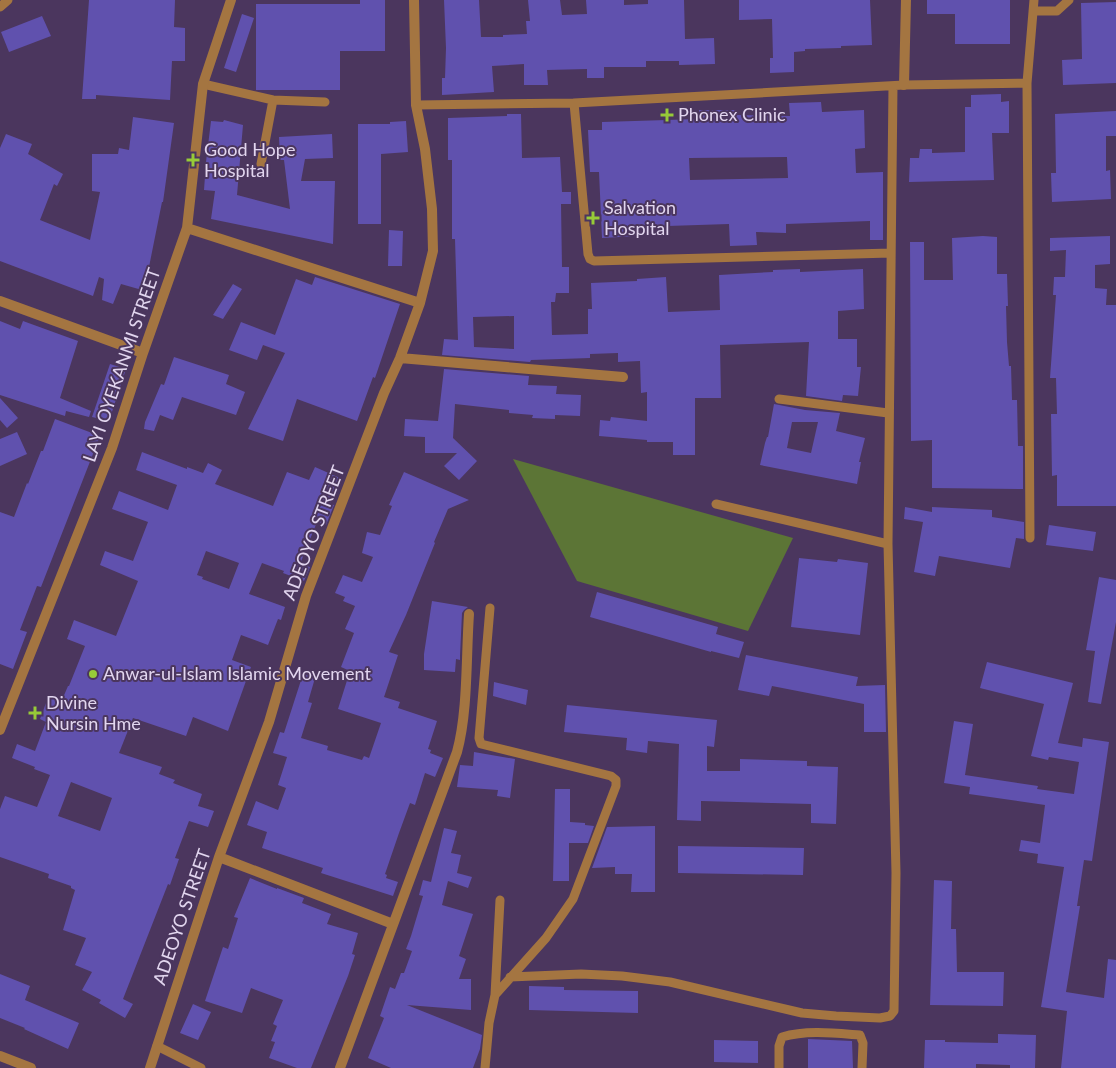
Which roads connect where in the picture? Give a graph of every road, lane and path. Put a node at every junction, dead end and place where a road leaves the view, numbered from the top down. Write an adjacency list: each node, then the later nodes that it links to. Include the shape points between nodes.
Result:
1 (8, 0): 7 (lane)
2 (231, 0): 10 (street, LAYI OYEKANMI STREET)
3 (414, 0): 16 (street, ADEOYO STREET)
4 (906, 0): 11 (street)
5 (1034, 0): 8 (lane)
6 (1068, 0): 8 (lane, via 1057,11)
7 (0, 7)
8 (1033, 11): 9 (lane)
9 (1027, 82): 11 (lane); 28 (lane)
10 (203, 84): 13 (lane); 18 (street, LAYI OYEKANMI STREET)
11 (904, 85): 12 (lane)
12 (893, 86): 15 (lane); 19 (lane)
13 (273, 100): 14 (lane); 17 (lane)
14 (325, 102)
15 (574, 103): 16 (lane); 19 (lane, via 588,254 594,261)
16 (416, 105): 21 (street, ADEOYO STREET, via 432,209 433,251)
17 (261, 164)
18 (187, 228): 21 (street); 22 (street, LAYI OYEKANMI STREET)
19 (891, 253): 26 (lane)
20 (0, 301): 22 (street)
21 (420, 303): 23 (street, ADEOYO STREET)
22 (143, 353): 32 (street, LAYI OYEKANMI STREET, via 112,448)
23 (400, 358): 24 (street); 34 (street, ADEOYO STREET, via 306,596 269,722)
24 (623, 378)
25 (779, 399): 26 (lane)
26 (888, 413): 29 (lane)
27 (716, 504): 29 (lane)
28 (1030, 538)
29 (888, 544): 37 (lane, via 896,873 895,1002 890,1016 802,1013 670,982 622,976)
30 (490, 608): 37 (lane, via 481,744 611,776 616,780 573,899 546,938)
31 (468, 614): 36 (street, via 460,740)
32 (3, 713): 33 (street, LAYI OYEKANMI STREET)
33 (0, 730)
34 (219, 858): 36 (street); 39 (street, ADEOYO STREET)
35 (500, 900): 38 (lane)
36 (393, 924): 44 (street)
37 (510, 977): 38 (lane)
38 (495, 995): 45 (lane, via 489,1022)
39 (157, 1046): 42 (street, ADEOYO STREET); 43 (lane)
40 (0, 1056): 41 (street)
41 (31, 1068)
42 (150, 1068)
43 (201, 1068)
44 (340, 1068)
45 (486, 1068)
46 (779, 1068): 47 (lane, via 782,1038 820,1032 860,1035 863,1043)
47 (862, 1068)

